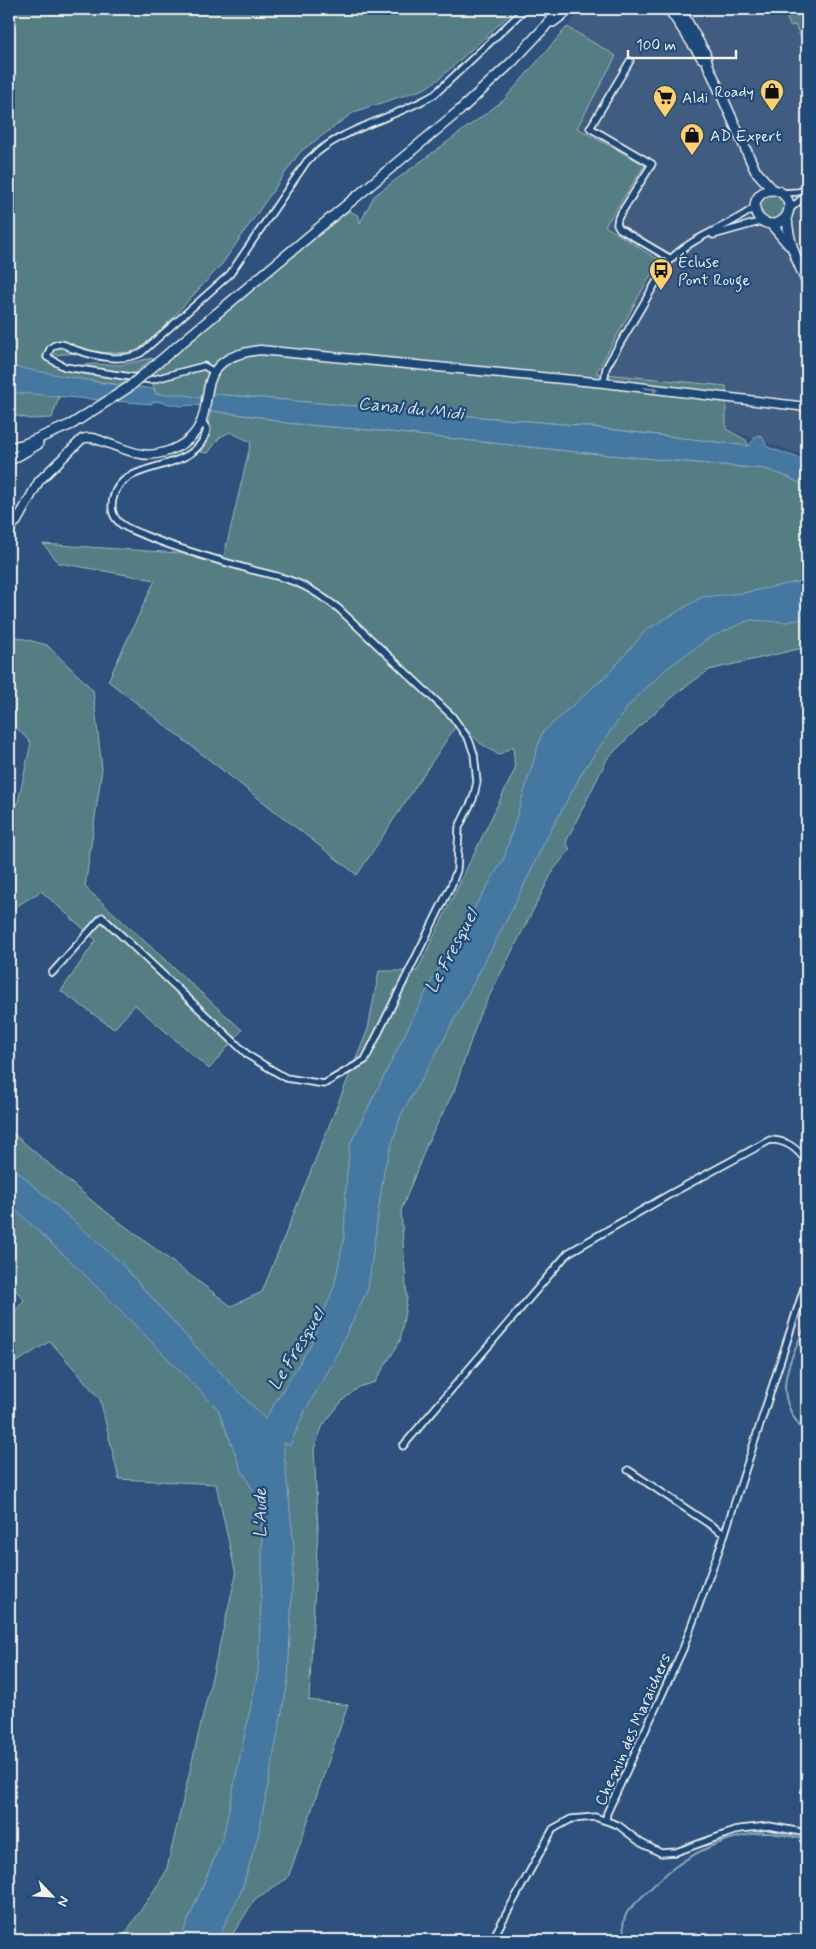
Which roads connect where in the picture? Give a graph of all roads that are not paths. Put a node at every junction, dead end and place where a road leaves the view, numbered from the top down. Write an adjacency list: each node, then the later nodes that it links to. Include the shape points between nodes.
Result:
1 (525, 9): 21 (street, via 435,94 319,150 307,161 230,274 141,353 108,357 56,344 47,357 65,367 151,380 204,366)
2 (559, 9): 6 (main road)
3 (570, 9): 6 (main road)
4 (669, 9): 8 (main road)
5 (680, 9): 8 (main road, via 705,53)
6 (544, 29): 25 (main road, bridge, via 459,111 129,387)
7 (630, 61): 19 (street, via 590,128 652,164 617,224)
8 (708, 65): 9 (main road)
9 (755, 170): 11 (main road); 13 (main road)
10 (807, 189): 11 (street)
11 (778, 192): 13 (main road, via 763,192); 15 (main road, via 787,198)
12 (807, 194): 15 (street)
13 (759, 196): 14 (main road)
14 (755, 207): 16 (main road, via 758,217); 17 (street)
15 (788, 213): 16 (main road, via 777,224); 18 (main road)
16 (767, 223): 17 (street); 18 (main road)
17 (699, 239): 19 (street)
18 (792, 249): 20 (main road)
19 (671, 260): 22 (street, via 606,368)
20 (807, 283)
21 (214, 372): 22 (street, via 232,357 260,350); 24 (street, via 206,393)
22 (604, 383): 23 (street, one-way to 23)
23 (807, 407)
24 (203, 417): 28 (street, via 188,440 158,454 141,454 91,438 82,439 39,481 17,521); 29 (street, via 207,429 205,438 191,452 178,461 128,477 119,485 112,509 117,520 172,547 293,581 316,594 338,608 452,716 469,740 477,782 473,799 459,827 456,870 365,1060 324,1084 286,1078 249,1056 102,917)
25 (54, 432): 26 (main road); 27 (main road)
26 (9, 448)
27 (9, 461)
28 (9, 528)
29 (52, 973)
30 (807, 1162): 32 (street, via 796,1148 781,1140 770,1140 568,1253)
31 (807, 1279): 34 (street, Chemin des Maraichers)
32 (403, 1446)
33 (628, 1470): 34 (street)
34 (725, 1533): 35 (street, Chemin des Maraichers, via 683,1649)
35 (606, 1820): 36 (street, via 661,1853 676,1852 740,1829 769,1826); 37 (street, Chemin des Maraichers, via 595,1817 571,1819 553,1829)
36 (807, 1833)
37 (492, 1940)

